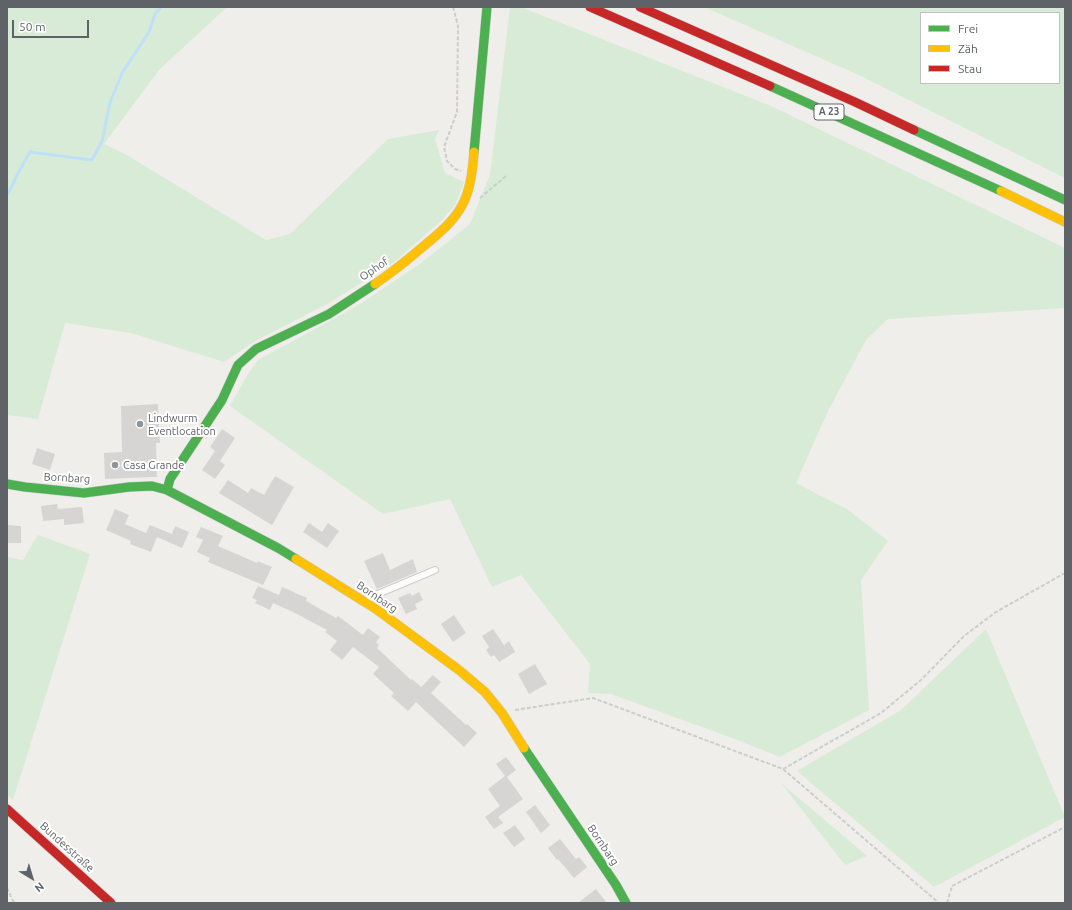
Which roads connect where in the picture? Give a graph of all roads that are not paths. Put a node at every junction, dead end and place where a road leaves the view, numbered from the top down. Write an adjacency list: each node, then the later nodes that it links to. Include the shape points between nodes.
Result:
1 (487, 7): 7 (main road, Ophof, via 472,177 460,210 434,238 394,271 329,314 256,349 238,365 222,400 170,479)
2 (590, 7): 5 (main road, A 23, via 841,117)
3 (640, 7): 4 (main road, A 23, via 855,102)
4 (1065, 200)
5 (1065, 222)
6 (7, 484): 7 (main road, Bornbarg, via 84,493 152,486)
7 (167, 490): 9 (main road, Bornbarg, via 278,548)
8 (435, 570): 9 (lane, via 373,596)
9 (365, 603): 12 (main road, Bornbarg, via 459,670 485,692 502,713)
10 (7, 809): 11 (main road, Bundesstraße)
11 (111, 903)
12 (626, 903)

